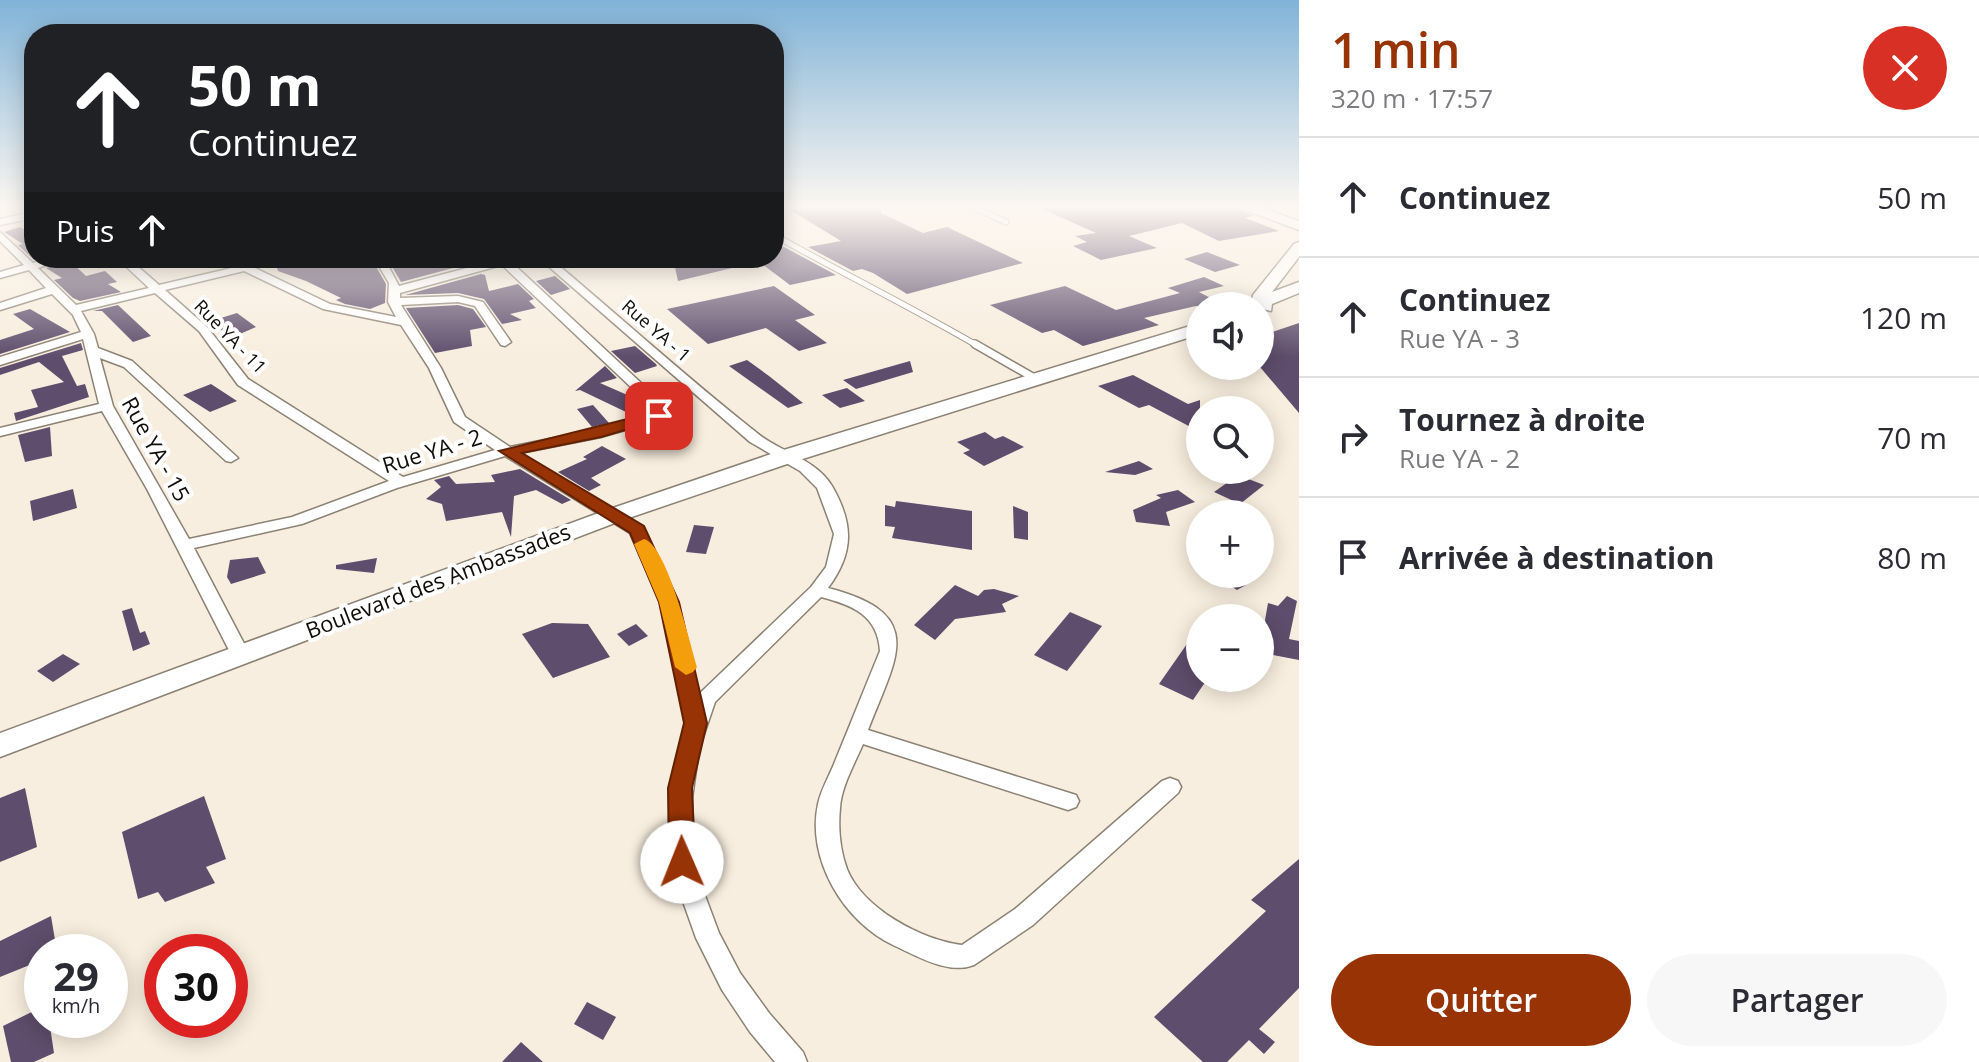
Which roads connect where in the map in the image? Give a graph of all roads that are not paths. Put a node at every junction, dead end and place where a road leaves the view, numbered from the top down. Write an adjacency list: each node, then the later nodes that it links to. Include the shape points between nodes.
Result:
1 (815, 258): 29 (lane)
2 (24, 268): 12 (street)
3 (29, 268): 15 (street, Rue YA - 15)
4 (132, 268): 14 (street, Rue YA - 11)
5 (238, 268): 14 (street)
6 (244, 268): 23 (street, via 327,307)
7 (385, 268): 17 (street)
8 (476, 268): 17 (street)
9 (512, 268): 32 (street, Rue YA - 2, via 663,410 659,416 601,433)
10 (556, 268): 33 (street, Rue YA - 1, via 712,404)
11 (1293, 268): 16 (main road)
12 (0, 275)
13 (1299, 287): 19 (main road)
14 (153, 288): 22 (street); 35 (street, Rue YA - 11, via 203,329 243,382)
15 (52, 290): 21 (street); 22 (street, Rue YA - 15)
16 (1272, 292)
17 (394, 296): 23 (street); 26 (street, via 479,304)
18 (1299, 297): 20 (main road)
19 (1274, 299)
20 (1274, 303)
21 (0, 307)
22 (74, 309): 25 (street, Rue YA - 15)
23 (407, 323): 32 (street, via 459,419)
24 (1186, 332): 29 (main road, Boulevard des Ambassades)
25 (88, 334): 27 (street, Rue YA - 15); 28 (street)
26 (505, 342)
27 (91, 350): 30 (street, Rue YA - 15); 34 (street, via 128,364)
28 (0, 361)
29 (1037, 379): 33 (main road, Boulevard des Ambassades)
30 (106, 406): 31 (street); 37 (street, Rue YA - 15)
31 (0, 432)
32 (508, 451): 35 (street, Rue YA - 2); 36 (street)
33 (785, 457): 36 (main road, Boulevard des Ambassades); 38 (street, Rue YA - 1, via 824,486 842,534 839,558)
34 (231, 458)
35 (401, 482): 37 (street, Rue YA - 2, via 296,521)
36 (612, 516): 39 (main road, Boulevard des Ambassades); 40 (street, via 637,530 669,602)
37 (183, 545): 39 (street, Rue YA - 15)
38 (817, 591): 40 (street, Rue YA - 1, via 706,699); 41 (street, via 858,602 884,624 890,637)
39 (241, 655): 42 (main road, Boulevard des Ambassades)
40 (696, 723): 45 (street, via 680,788 682,862 702,929 727,976)
41 (856, 734): 43 (street, via 829,804 828,836 837,874 857,904 876,920 915,945 941,954 965,957 1014,924); 44 (street)
42 (0, 745)
43 (1170, 787)
44 (1068, 801)
45 (793, 1062)

